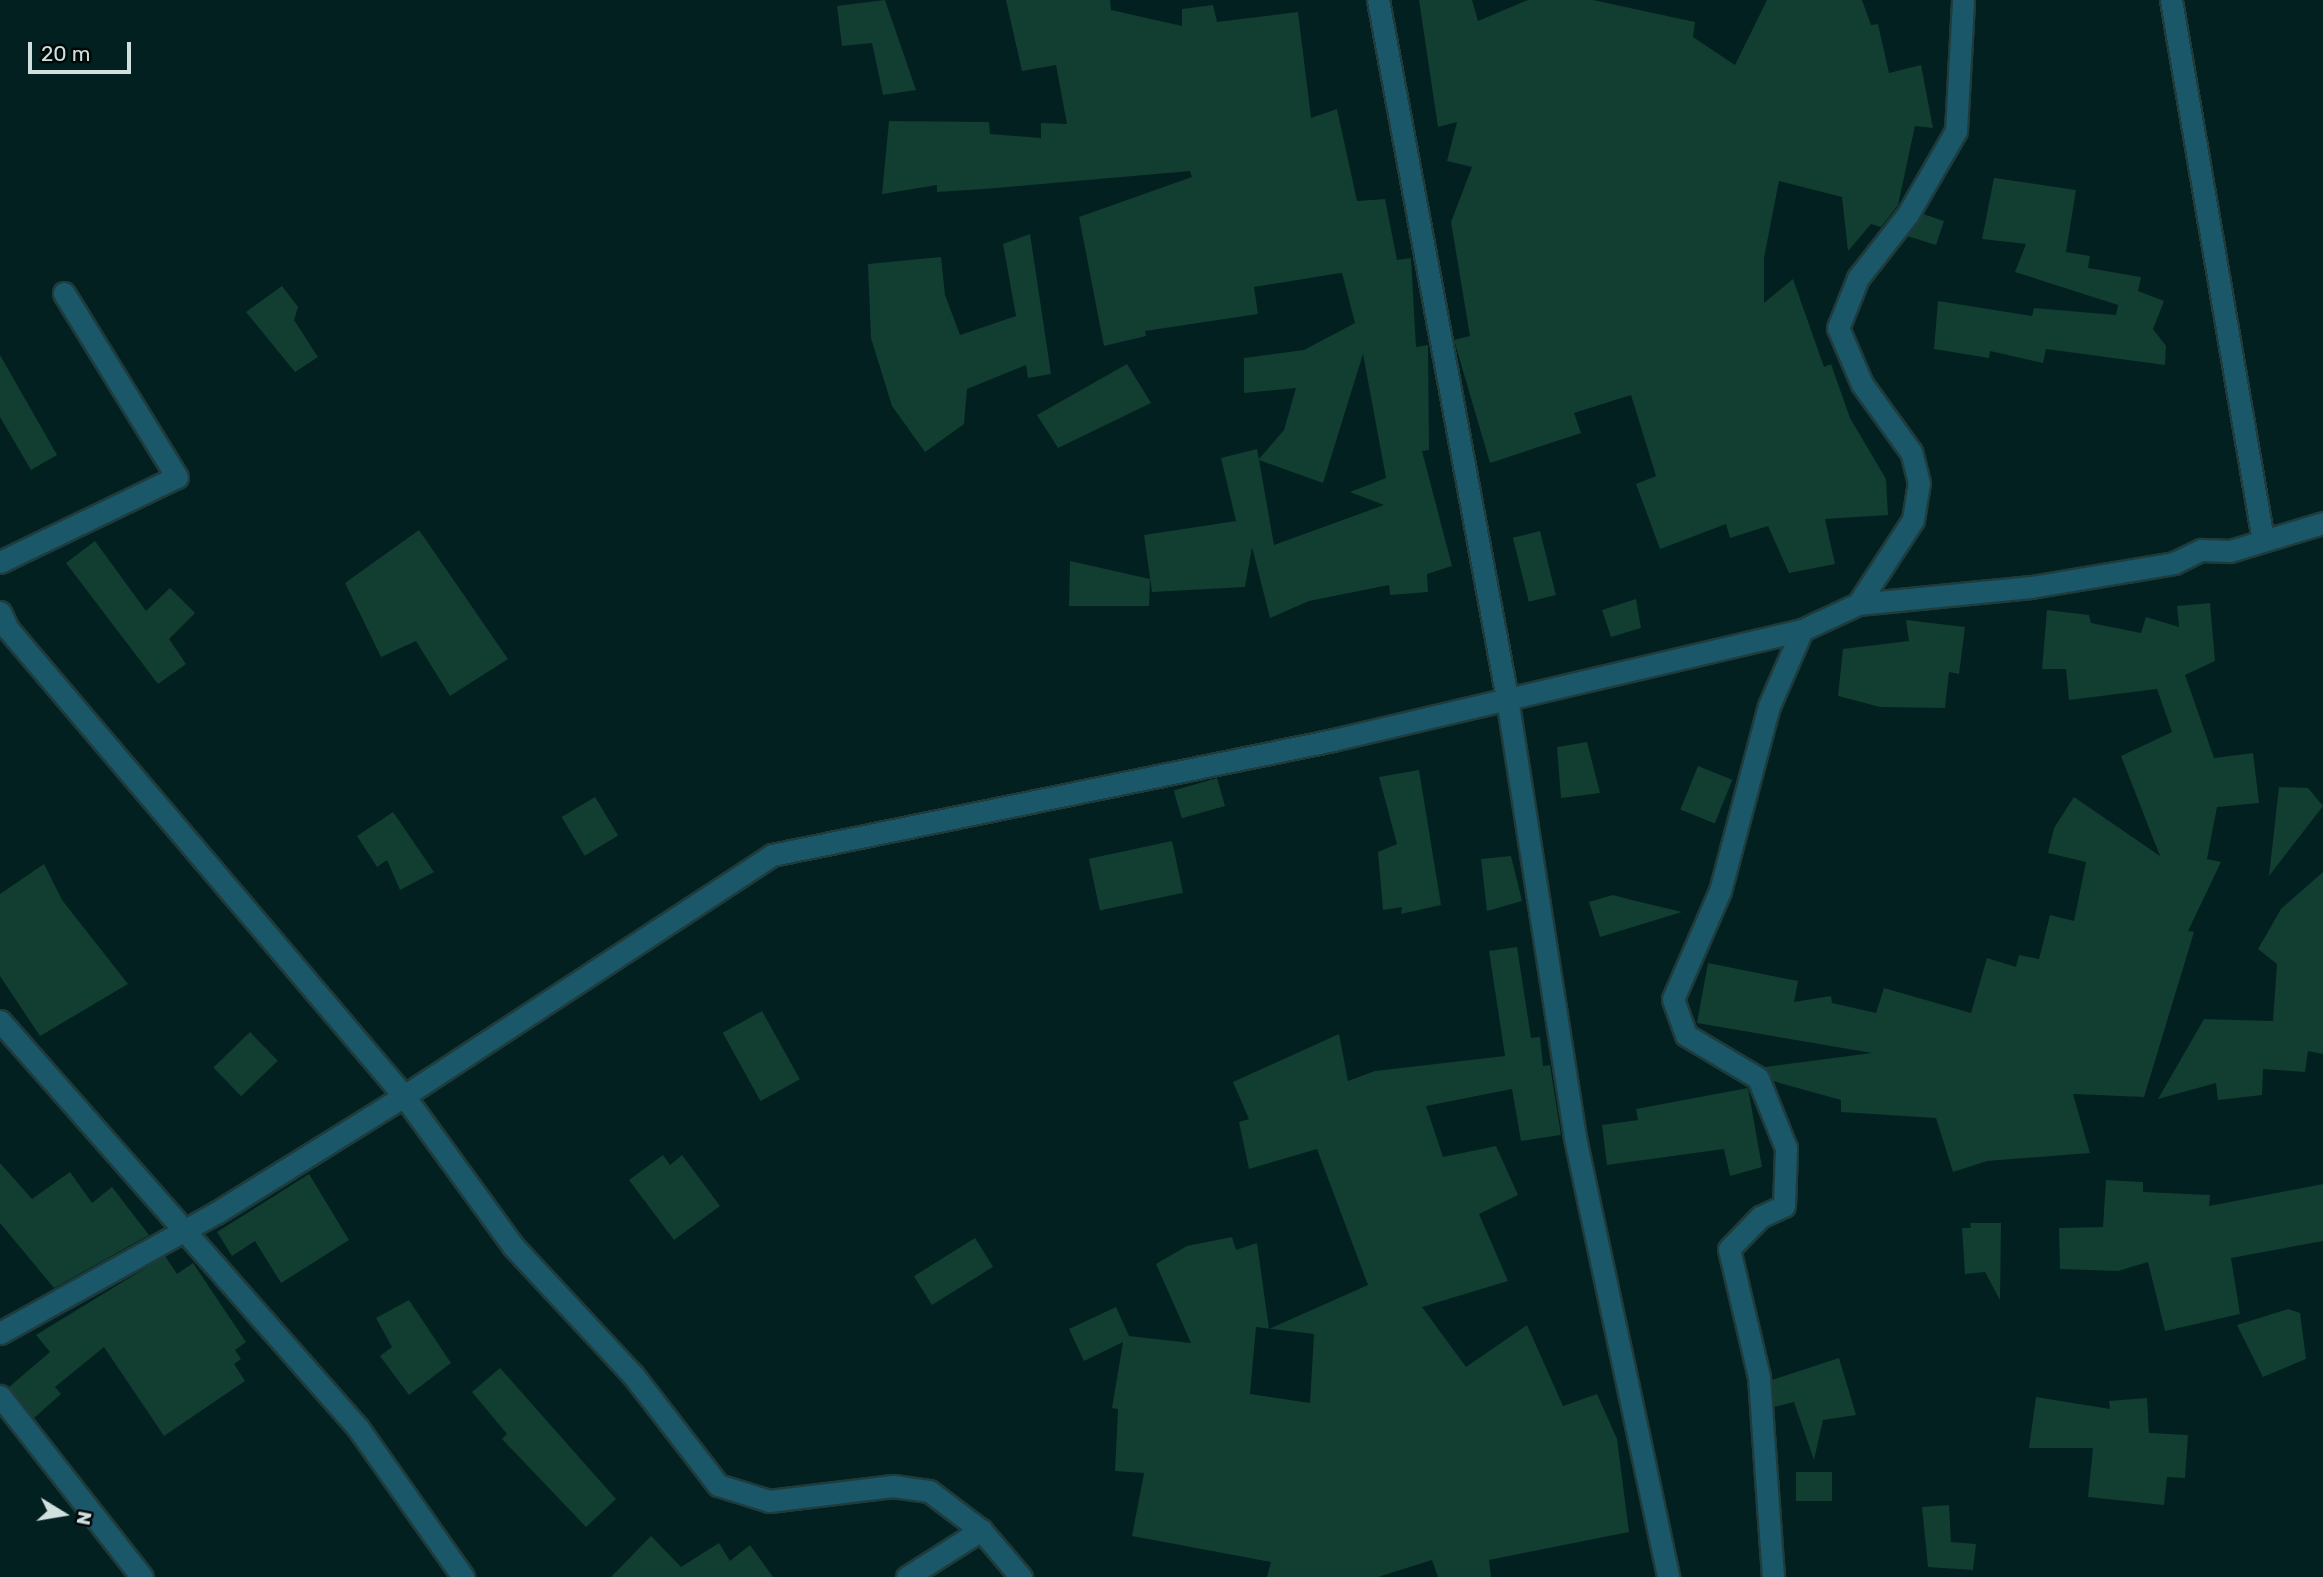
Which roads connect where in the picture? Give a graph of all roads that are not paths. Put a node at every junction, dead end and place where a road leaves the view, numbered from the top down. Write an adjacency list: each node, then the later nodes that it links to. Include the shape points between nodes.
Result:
1 (1378, 0): 11 (street)
2 (1964, 0): 8 (street, via 1956,131 1908,214 1858,278 1838,328 1862,384 1911,452 1919,483 1913,520)
3 (2171, 0): 6 (street)
4 (64, 293): 7 (street, via 177,477)
5 (2323, 523): 6 (street)
6 (2263, 540): 8 (street, via 2031,587)
7 (0, 562)
8 (1858, 604): 10 (street)
9 (0, 612): 13 (street, via 8,629)
10 (1802, 630): 11 (street); 23 (street, via 1769,706 1720,891 1673,999 1686,1035 1758,1078 1786,1148 1784,1206 1760,1217 1729,1249 1759,1377)
11 (1507, 698): 13 (street, via 772,855); 22 (street, via 1575,1138)
12 (0, 1021): 14 (street)
13 (404, 1096): 14 (street); 17 (street, via 513,1246 633,1375 718,1485 769,1501 893,1486 929,1491)
14 (181, 1233): 15 (street); 19 (street, via 358,1429)
15 (0, 1333)
16 (0, 1396): 18 (street)
17 (981, 1530): 20 (street); 21 (street)
18 (142, 1577)
19 (463, 1577)
20 (908, 1577)
21 (1021, 1577)
22 (1668, 1577)
23 (1773, 1577)

